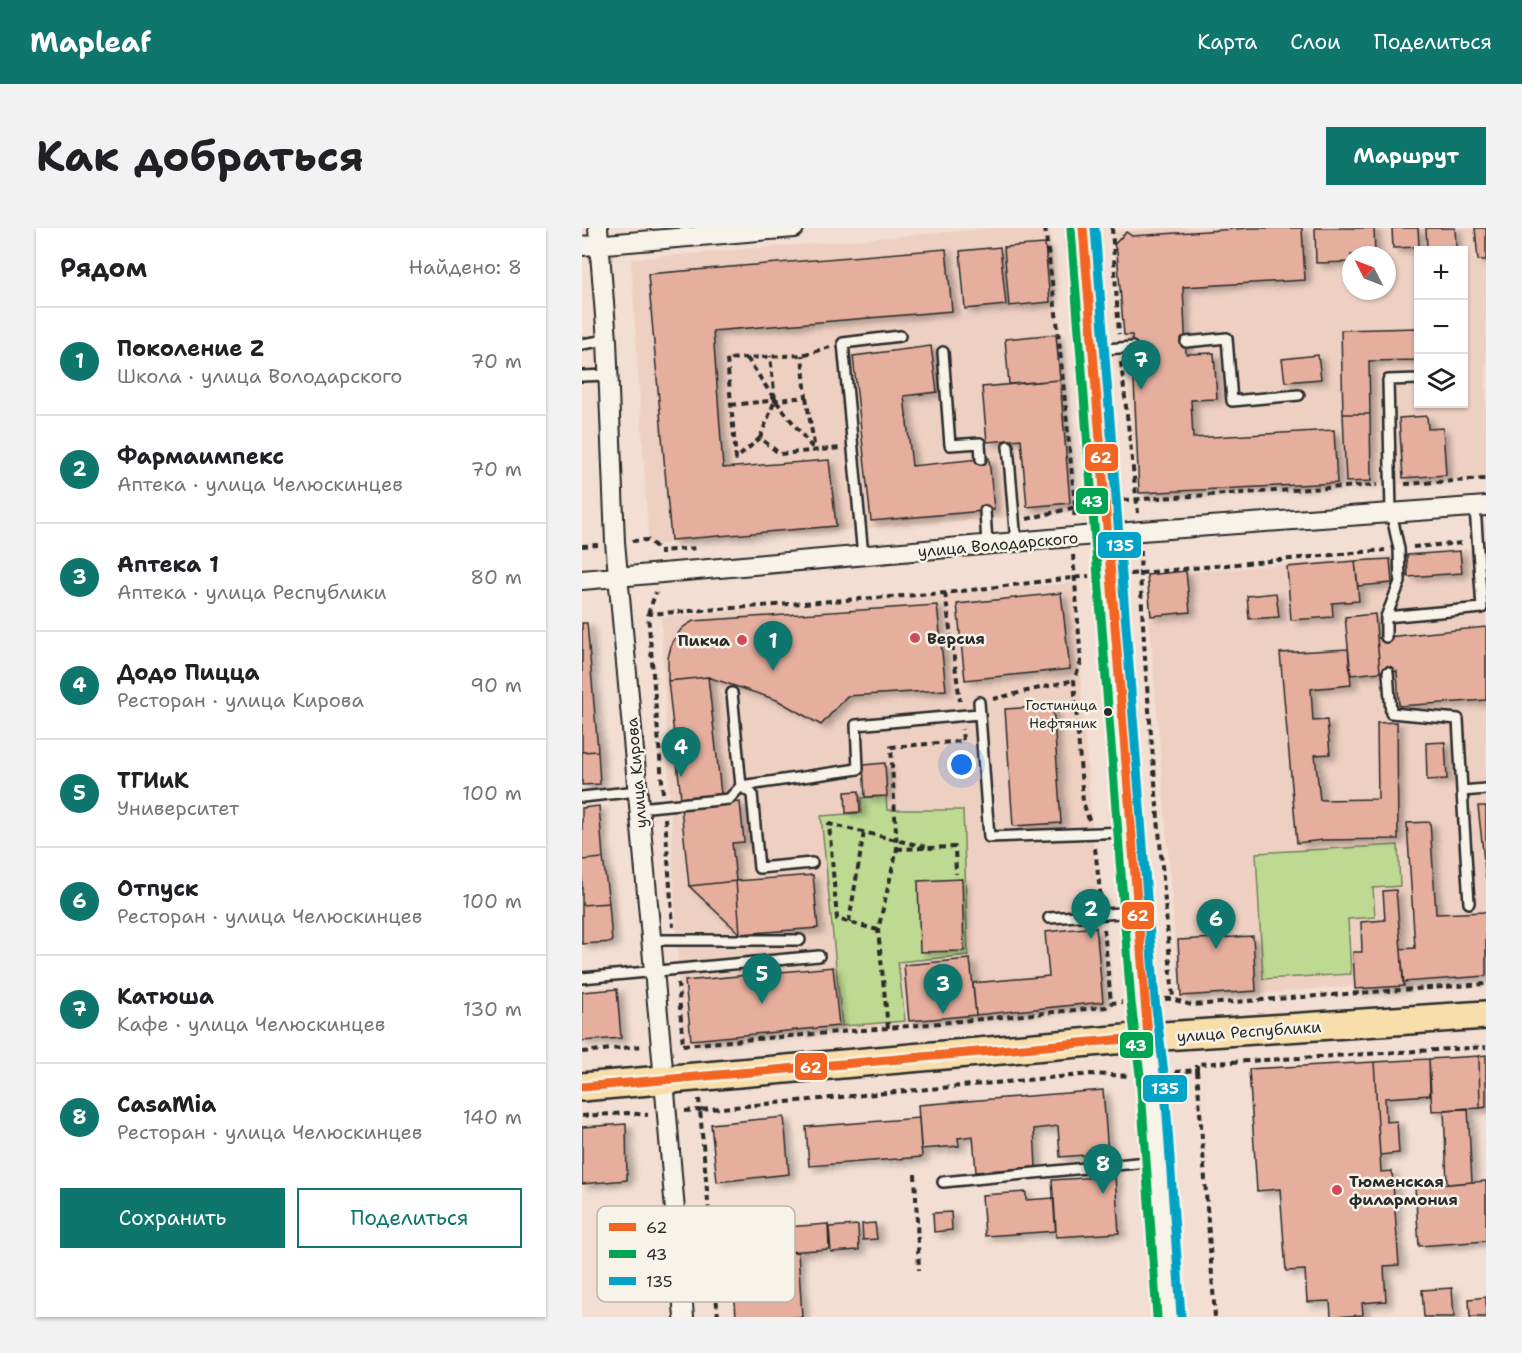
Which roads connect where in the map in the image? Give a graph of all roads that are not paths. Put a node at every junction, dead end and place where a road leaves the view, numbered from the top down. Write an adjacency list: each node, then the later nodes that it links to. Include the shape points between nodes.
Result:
1 (794, 228): 3 (street)
2 (1083, 228): 10 (main road)
3 (769, 229): 4 (street)
4 (593, 239): 6 (street, улица Кирова)
5 (900, 336): 24 (lane, via 843,343)
6 (607, 340): 8 (lane); 12 (street, улица Кирова)
7 (1186, 342): 15 (lane, via 1227,338 1232,401)
8 (582, 344)
9 (1132, 347): 10 (lane)
10 (1093, 350): 21 (main road)
11 (943, 352): 17 (lane, via 950,445 980,443)
12 (608, 375): 13 (lane); 25 (street, улица Кирова)
13 (582, 376)
14 (1414, 379): 20 (lane, via 1388,380)
15 (1299, 395)
16 (1008, 446): 22 (lane)
17 (981, 459)
18 (1480, 506): 20 (street, улица Володарского); 27 (lane, via 1477,541 1482,608)
19 (985, 511): 23 (lane)
20 (1391, 512): 21 (street, улица Володарского); 27 (lane, via 1399,549 1400,582)
21 (1107, 534): 22 (street, улица Володарского); 38 (main road)
22 (1016, 542): 23 (street, улица Володарского)
23 (987, 544): 24 (street, улица Володарского)
24 (863, 556): 25 (street, улица Володарского)
25 (618, 577): 26 (street, улица Володарского); 37 (street, улица Кирова)
26 (582, 580)
27 (1386, 617): 28 (lane)
28 (1386, 637)
29 (1388, 672): 35 (lane, via 1390,713 1458,719)
30 (732, 693): 33 (lane)
31 (979, 702): 32 (lane)
32 (980, 714): 33 (lane, via 856,725 858,770); 38 (lane, via 989,837)
33 (741, 786): 37 (lane, via 729,799 664,806); 39 (lane, via 752,794 759,868)
34 (1486, 789): 35 (lane)
35 (1462, 791): 40 (lane)
36 (582, 797): 37 (lane)
37 (638, 800): 43 (street, улица Кирова)
38 (1130, 832): 41 (main road)
39 (812, 863)
40 (1469, 903)
41 (1137, 912): 42 (lane); 49 (main road)
42 (1049, 918)
43 (651, 940): 44 (lane); 46 (street, улица Кирова)
44 (800, 940)
45 (819, 956): 46 (lane)
46 (654, 970): 47 (lane); 50 (street, улица Кирова)
47 (582, 978)
48 (1486, 1016): 49 (main road, улица Республики)
49 (1148, 1037): 50 (main road, улица Республики); 52 (main road)
50 (664, 1080): 51 (main road, улица Республики); 54 (street, улица Кирова)
51 (582, 1087)
52 (1157, 1161): 53 (lane); 57 (main road)
53 (942, 1182)
54 (675, 1206)
55 (683, 1302): 56 (street, улица Кирова)
56 (684, 1317)
57 (1169, 1317)

